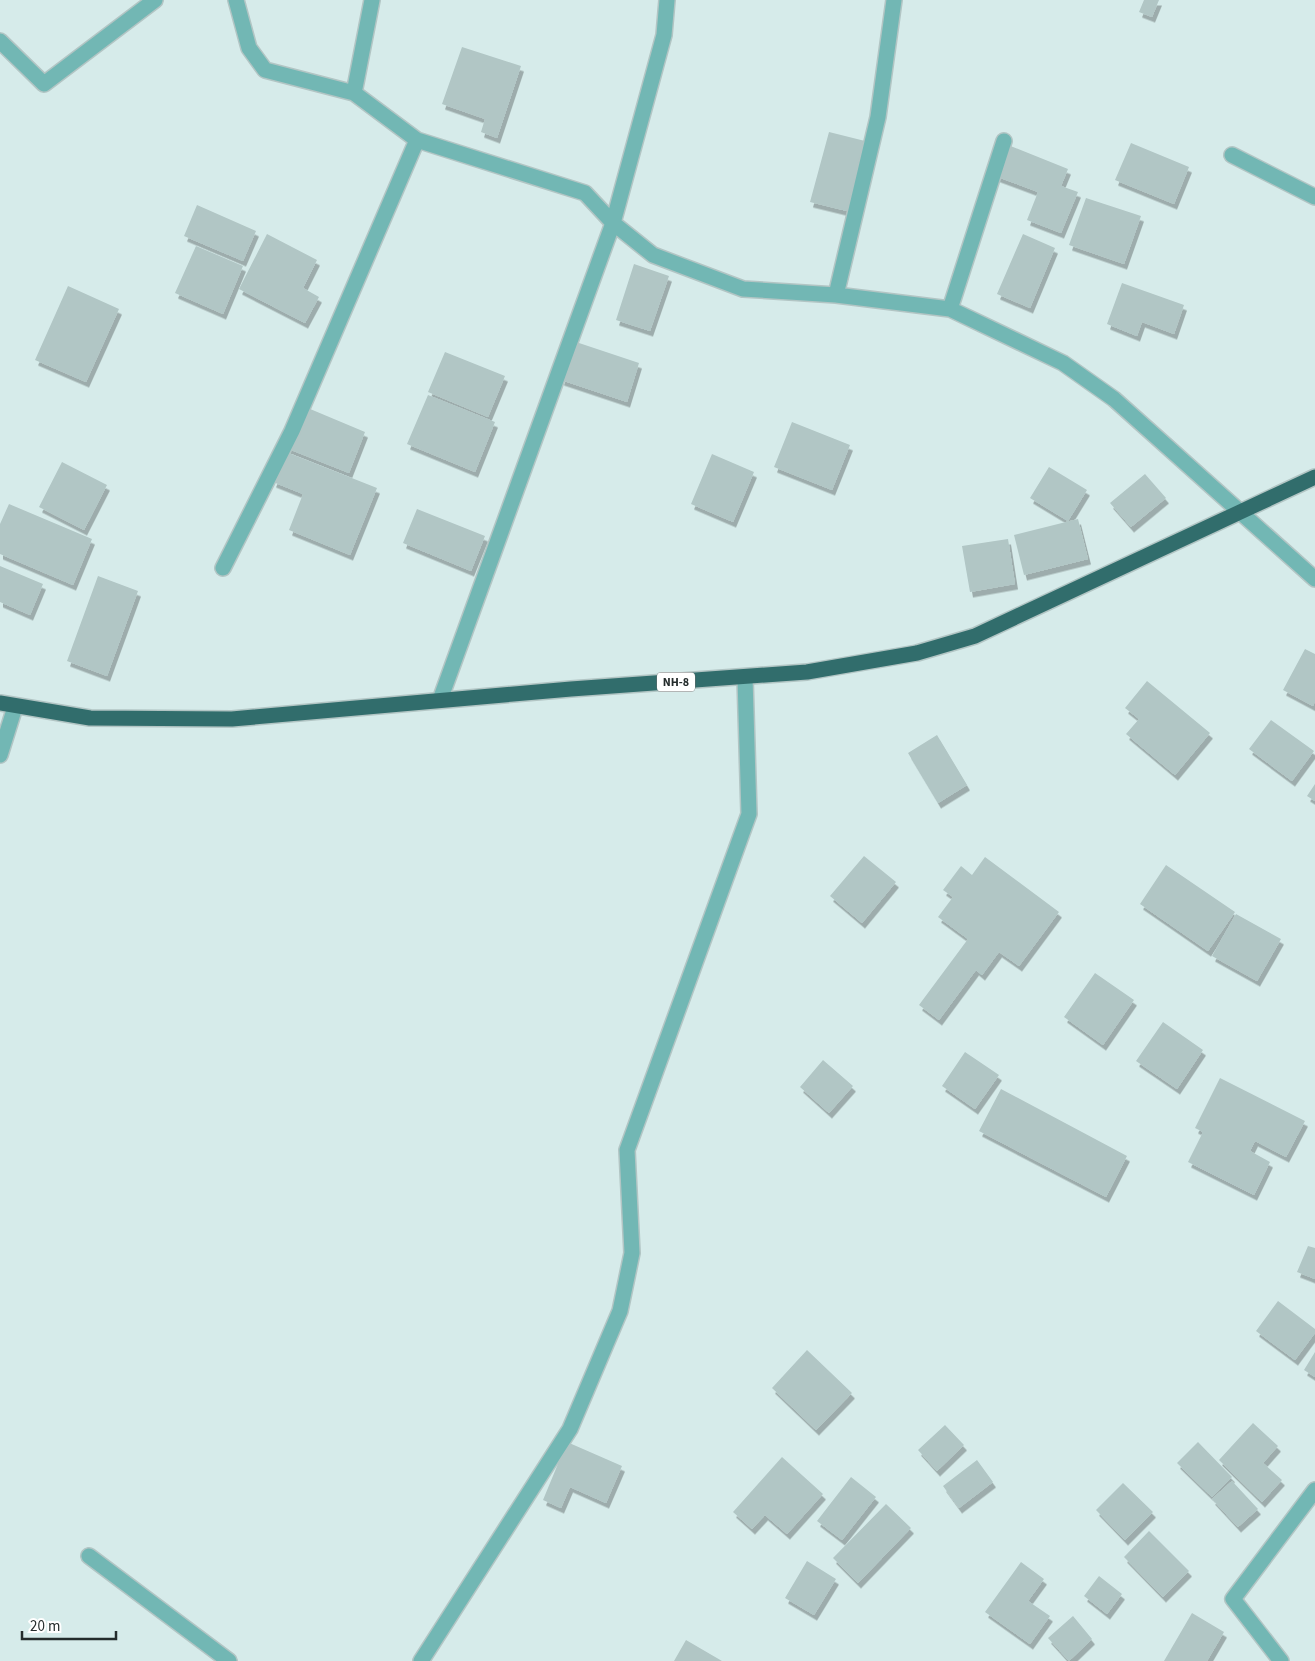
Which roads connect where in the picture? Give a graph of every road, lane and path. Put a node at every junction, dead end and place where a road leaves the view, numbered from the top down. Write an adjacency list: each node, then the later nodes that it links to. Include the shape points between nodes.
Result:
1 (155, 0): 6 (street, via 44,84)
2 (236, 0): 7 (street, via 249,48 265,70)
3 (372, 0): 7 (street)
4 (667, 0): 12 (street, via 664,35)
5 (894, 0): 13 (street, via 878,117)
6 (0, 41)
7 (354, 93): 8 (street)
8 (417, 140): 12 (street, via 585,193); 17 (street, via 292,431)
9 (1004, 141): 14 (street)
10 (1232, 155): 11 (street)
11 (1315, 197)
12 (614, 223): 13 (street, via 653,255 743,289); 20 (street)
13 (836, 295): 14 (street)
14 (950, 309): 16 (street, via 1063,363 1114,399)
15 (1315, 477): 16 (highway, NH-8)
16 (1238, 512): 18 (street); 19 (highway, NH-8, via 975,636 917,653 863,663)
17 (223, 568)
18 (1315, 579)
19 (745, 678): 20 (highway, NH-8); 27 (street, via 749,814 628,1150 632,1253 620,1311 570,1429)
20 (440, 700): 22 (highway, NH-8, via 232,719 90,718)
21 (0, 703): 22 (highway, NH-8)
22 (15, 707): 23 (street)
23 (0, 756)
24 (1315, 1490): 28 (street, via 1233,1599)
25 (89, 1556): 26 (street)
26 (230, 1661)
27 (421, 1661)
28 (1281, 1661)

